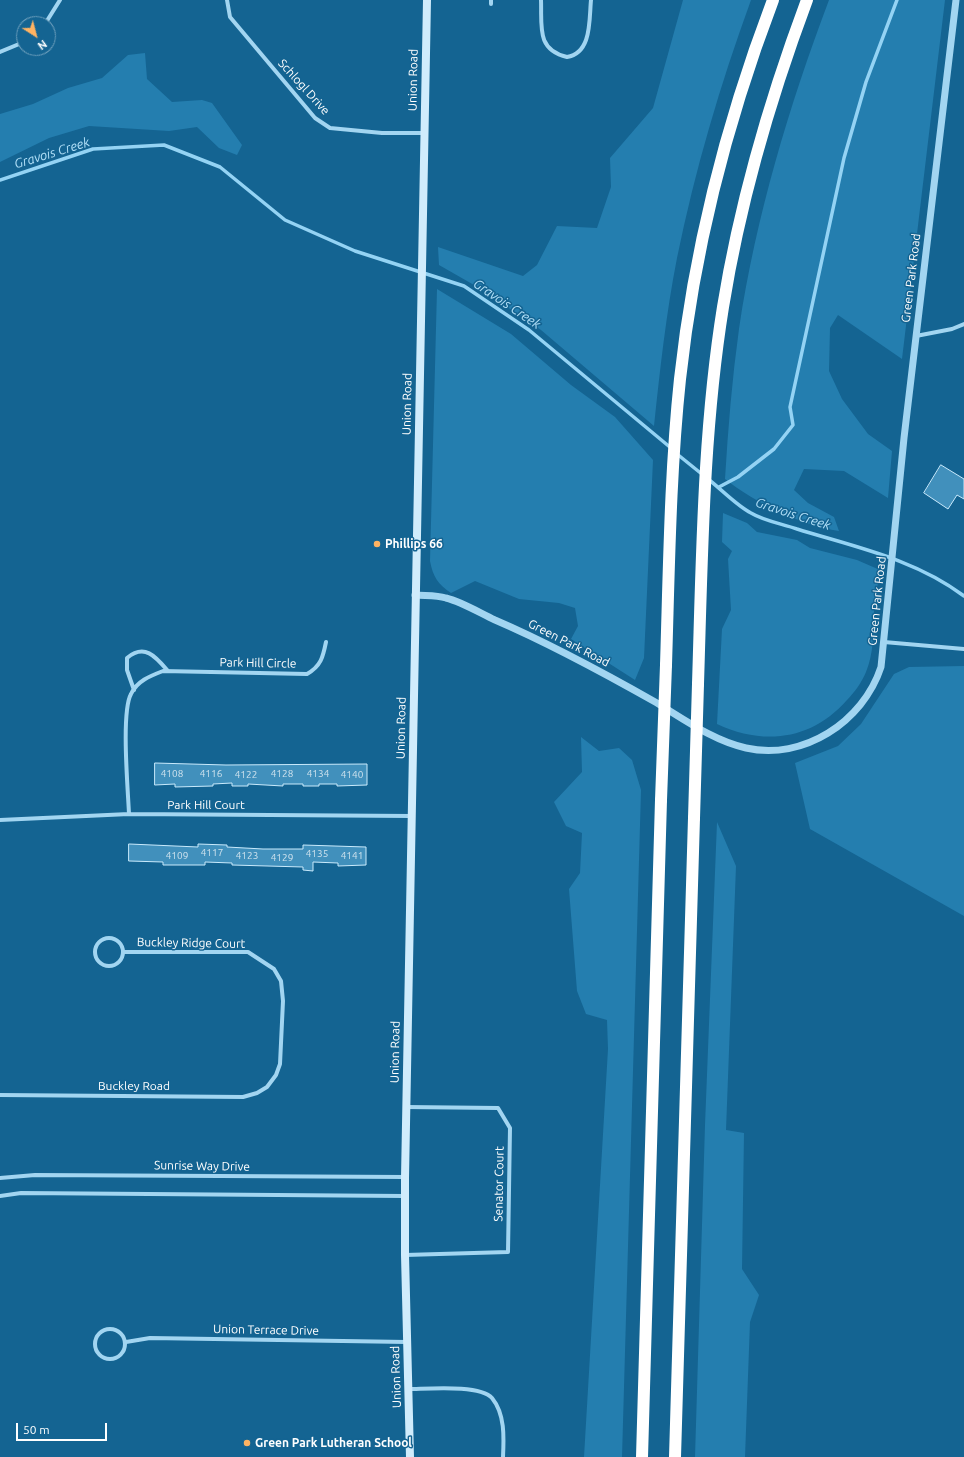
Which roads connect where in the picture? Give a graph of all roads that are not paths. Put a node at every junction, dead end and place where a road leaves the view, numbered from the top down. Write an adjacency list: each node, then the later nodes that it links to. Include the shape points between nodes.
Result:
1 (60, 0): 9 (street)
2 (227, 0): 12 (street, Schlogl Drive, via 230,17 315,118 330,128 382,133)
3 (427, 0): 12 (main road, Union Road)
4 (541, 0): 5 (street, via 543,41 549,49 567,57 579,53 585,47)
5 (591, 0)
6 (773, 0): 38 (highway, bridge, via 740,96 720,168 693,291 680,378 670,525)
7 (807, 0): 39 (highway, bridge, via 769,111 735,241 723,307 711,403 702,552)
8 (956, 0): 14 (street, Green Park Road)
9 (51, 16)
10 (16, 46): 11 (street)
11 (0, 52)
12 (424, 133): 15 (main road, Union Road)
13 (964, 324): 14 (street, via 952,329)
14 (915, 336): 17 (street, Green Park Road)
15 (415, 594): 17 (street, Green Park Road, via 446,598 534,637 585,662 710,734 728,743 760,751 788,750 801,746 834,730 850,717 878,679); 22 (main road, Union Road)
16 (326, 642): 19 (street, Park Hill Circle, via 323,658 317,668 307,674)
17 (884, 642): 18 (street)
18 (964, 649)
19 (168, 671): 20 (street, Park Hill Circle, via 146,677); 20 (street, via 146,651 134,652 127,658 127,670)
20 (134, 690): 21 (street, Park Hill Circle, via 126,712)
21 (129, 814): 22 (street, Park Hill Court); 23 (street, Park Hill Court)
22 (411, 816): 27 (main road, Union Road)
23 (0, 820)
24 (123, 952): 24 (street, Buckley Ridge Court, via 118,942 109,938 101,941 96,949 99,962 107,966 119,962); 25 (street, Buckley Ridge Court, via 248,952 274,969 281,981 283,1001 280,1064)
25 (267, 1087): 26 (street, Buckley Road, via 258,1093 243,1097)
26 (0, 1095)
27 (406, 1107): 28 (main road, Union Road); 32 (street, Senator Court, via 498,1108 510,1128 508,1252)
28 (405, 1177): 29 (street, Sunrise Way Drive, via 35,1175); 31 (main road, Union Road)
29 (0, 1178)
30 (0, 1196): 31 (street, via 21,1193)
31 (404, 1196): 32 (main road, Union Road)
32 (404, 1255): 34 (main road, Union Road)
33 (126, 1342): 33 (street, via 118,1331 104,1330 98,1334 95,1348 99,1355 108,1360 118,1358 124,1352); 34 (street, Union Terrace Drive, via 150,1338)
34 (407, 1342): 35 (main road, Union Road)
35 (408, 1389): 36 (main road, Union Road); 37 (street, via 483,1392 491,1398 503,1421)
36 (410, 1457)
37 (503, 1457)
38 (642, 1457)
39 (675, 1457)

